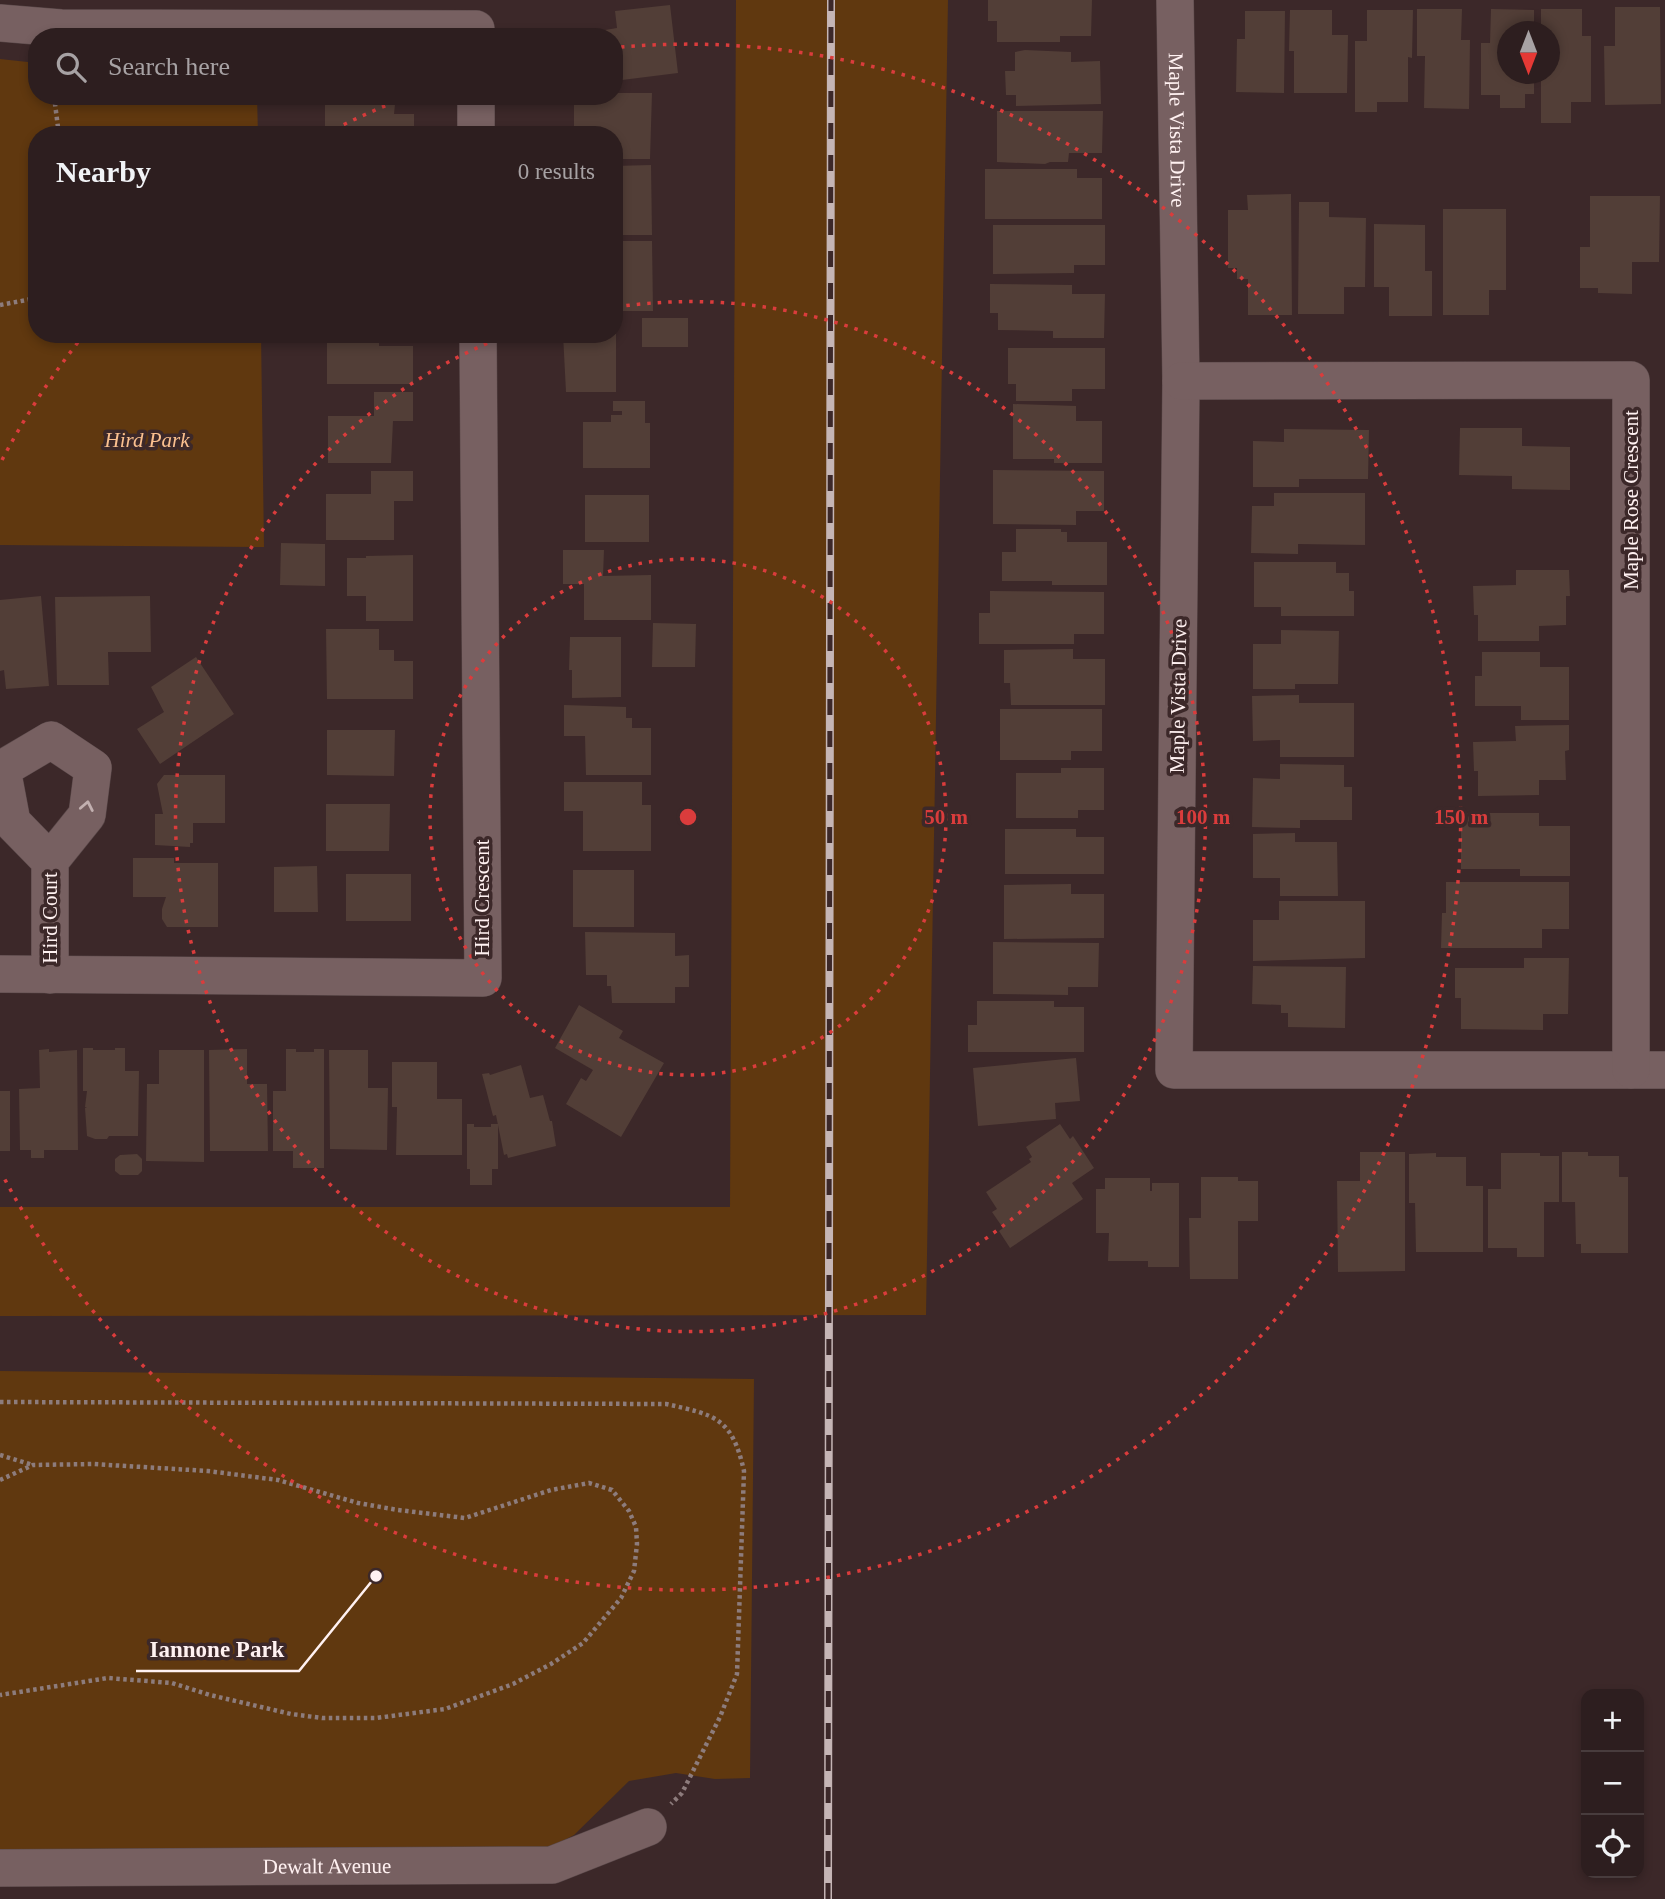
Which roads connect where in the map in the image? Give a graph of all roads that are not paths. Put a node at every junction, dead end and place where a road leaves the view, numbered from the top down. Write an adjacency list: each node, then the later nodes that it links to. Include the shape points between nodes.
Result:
1 (1175, 0): 7 (street, Maple Vista Drive)
2 (0, 23): 3 (street)
3 (74, 28)
4 (476, 105): 5 (street)
5 (476, 126)
6 (478, 343): 10 (street, Hird Crescent, via 483,978)
7 (1181, 381): 11 (street, Maple Rose Crescent, via 1631,380); 11 (street, Maple Vista Drive, via 1174,1070)
8 (50, 861): 10 (street, Hird Court)
9 (0, 974): 10 (street, Hird Crescent)
10 (50, 975)
11 (1648, 1070)
12 (648, 1827): 13 (street, Dewalt Avenue, via 552,1865)
13 (0, 1868)

